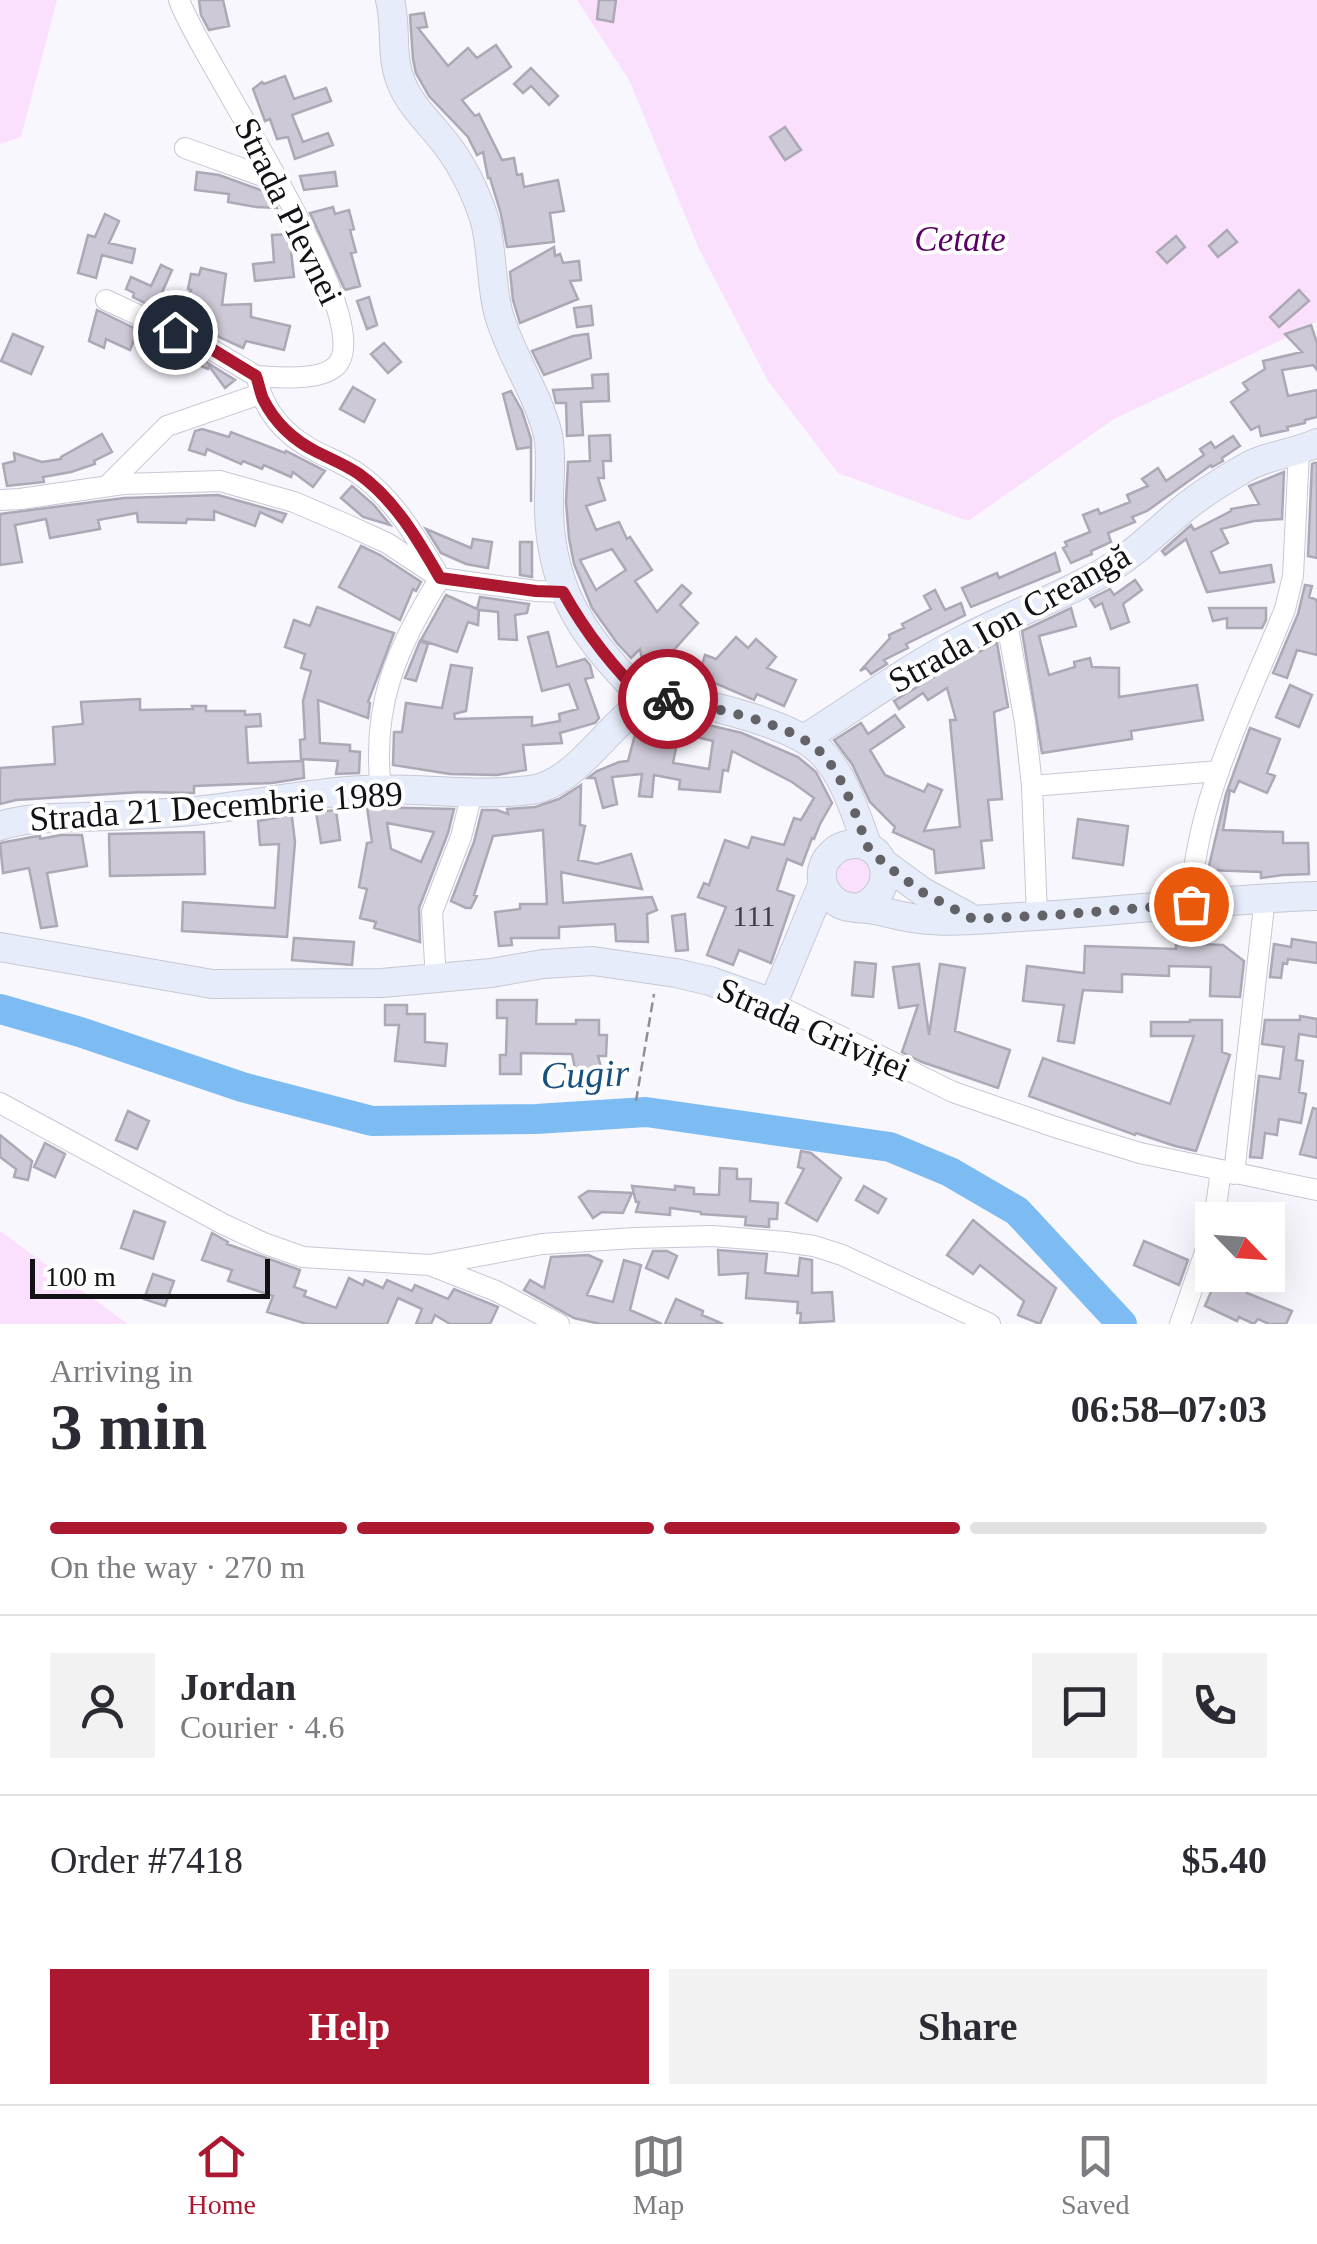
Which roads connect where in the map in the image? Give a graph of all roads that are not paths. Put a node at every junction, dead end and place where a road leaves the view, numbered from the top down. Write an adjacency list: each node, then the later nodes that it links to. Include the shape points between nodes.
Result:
1 (180, 0): 4 (street, Strada Plevnei)
2 (390, 0): 11 (main road, via 402,85 459,162 486,223 500,316 548,438 551,545)
3 (185, 148): 4 (street)
4 (278, 182): 6 (street, Strada Plevnei, via 337,306 343,353 330,371)
5 (106, 300): 6 (street, via 210,348)
6 (258, 385): 8 (street, via 167,426); 10 (street, via 289,435 360,474 388,501)
7 (1308, 447): 12 (main road, Strada Ion Creangă, via 1242,469 1107,570); 15 (street, via 1284,609)
8 (107, 486): 9 (street); 10 (street, via 242,486 358,529)
9 (0, 500)
10 (440, 578): 11 (street); 17 (street, via 391,672)
11 (563, 592): 13 (main road, via 589,636)
12 (1006, 618): 14 (main road, Strada Ion Creangă, via 921,662); 16 (street)
13 (648, 701): 14 (main road, via 722,710); 18 (main road, Strada 21 Decembrie 1989, via 543,789)
14 (804, 738): 20 (main road, via 834,769)
15 (1219, 770): 16 (street); 24 (street, via 1198,846)
16 (1032, 786): 26 (street)
17 (381, 789): 18 (main road, Strada 21 Decembrie 1989); 19 (main road, Strada 21 Decembrie 1989)
18 (472, 793): 30 (street, via 432,912)
19 (0, 826)
20 (875, 855): 21 (main road, via 858,844 838,848 824,863); 25 (main road, via 885,871 882,890 869,903); 27 (main road, via 922,892)
21 (822, 883): 25 (main road, via 830,897); 28 (main road)
22 (1317, 896): 23 (main road)
23 (1266, 898): 24 (main road); 33 (street)
24 (1191, 904): 26 (main road)
25 (852, 906): 27 (main road, via 922,920); 28 (main road)
26 (1037, 916): 27 (main road)
27 (973, 919)
28 (805, 925): 31 (main road)
29 (0, 948): 30 (main road, Strada Griviței, via 212,984)
30 (436, 980): 31 (main road, Strada Griviței, via 593,961 710,982)
31 (773, 1003): 33 (street, Strada Griviței, via 953,1092 1109,1144)
32 (0, 1102): 38 (street, via 266,1244 303,1256)
33 (1228, 1173): 34 (street, Strada Griviței); 36 (street)
34 (1275, 1182): 35 (street, Strada Griviței); 37 (street)
35 (1317, 1190)
36 (1219, 1202)
37 (1317, 1208)
38 (430, 1265): 40 (street, via 542,1244 713,1236 786,1242 842,1256); 41 (street)
39 (1195, 1281): 42 (street)
40 (981, 1322)
41 (559, 1324)
42 (1180, 1324)

